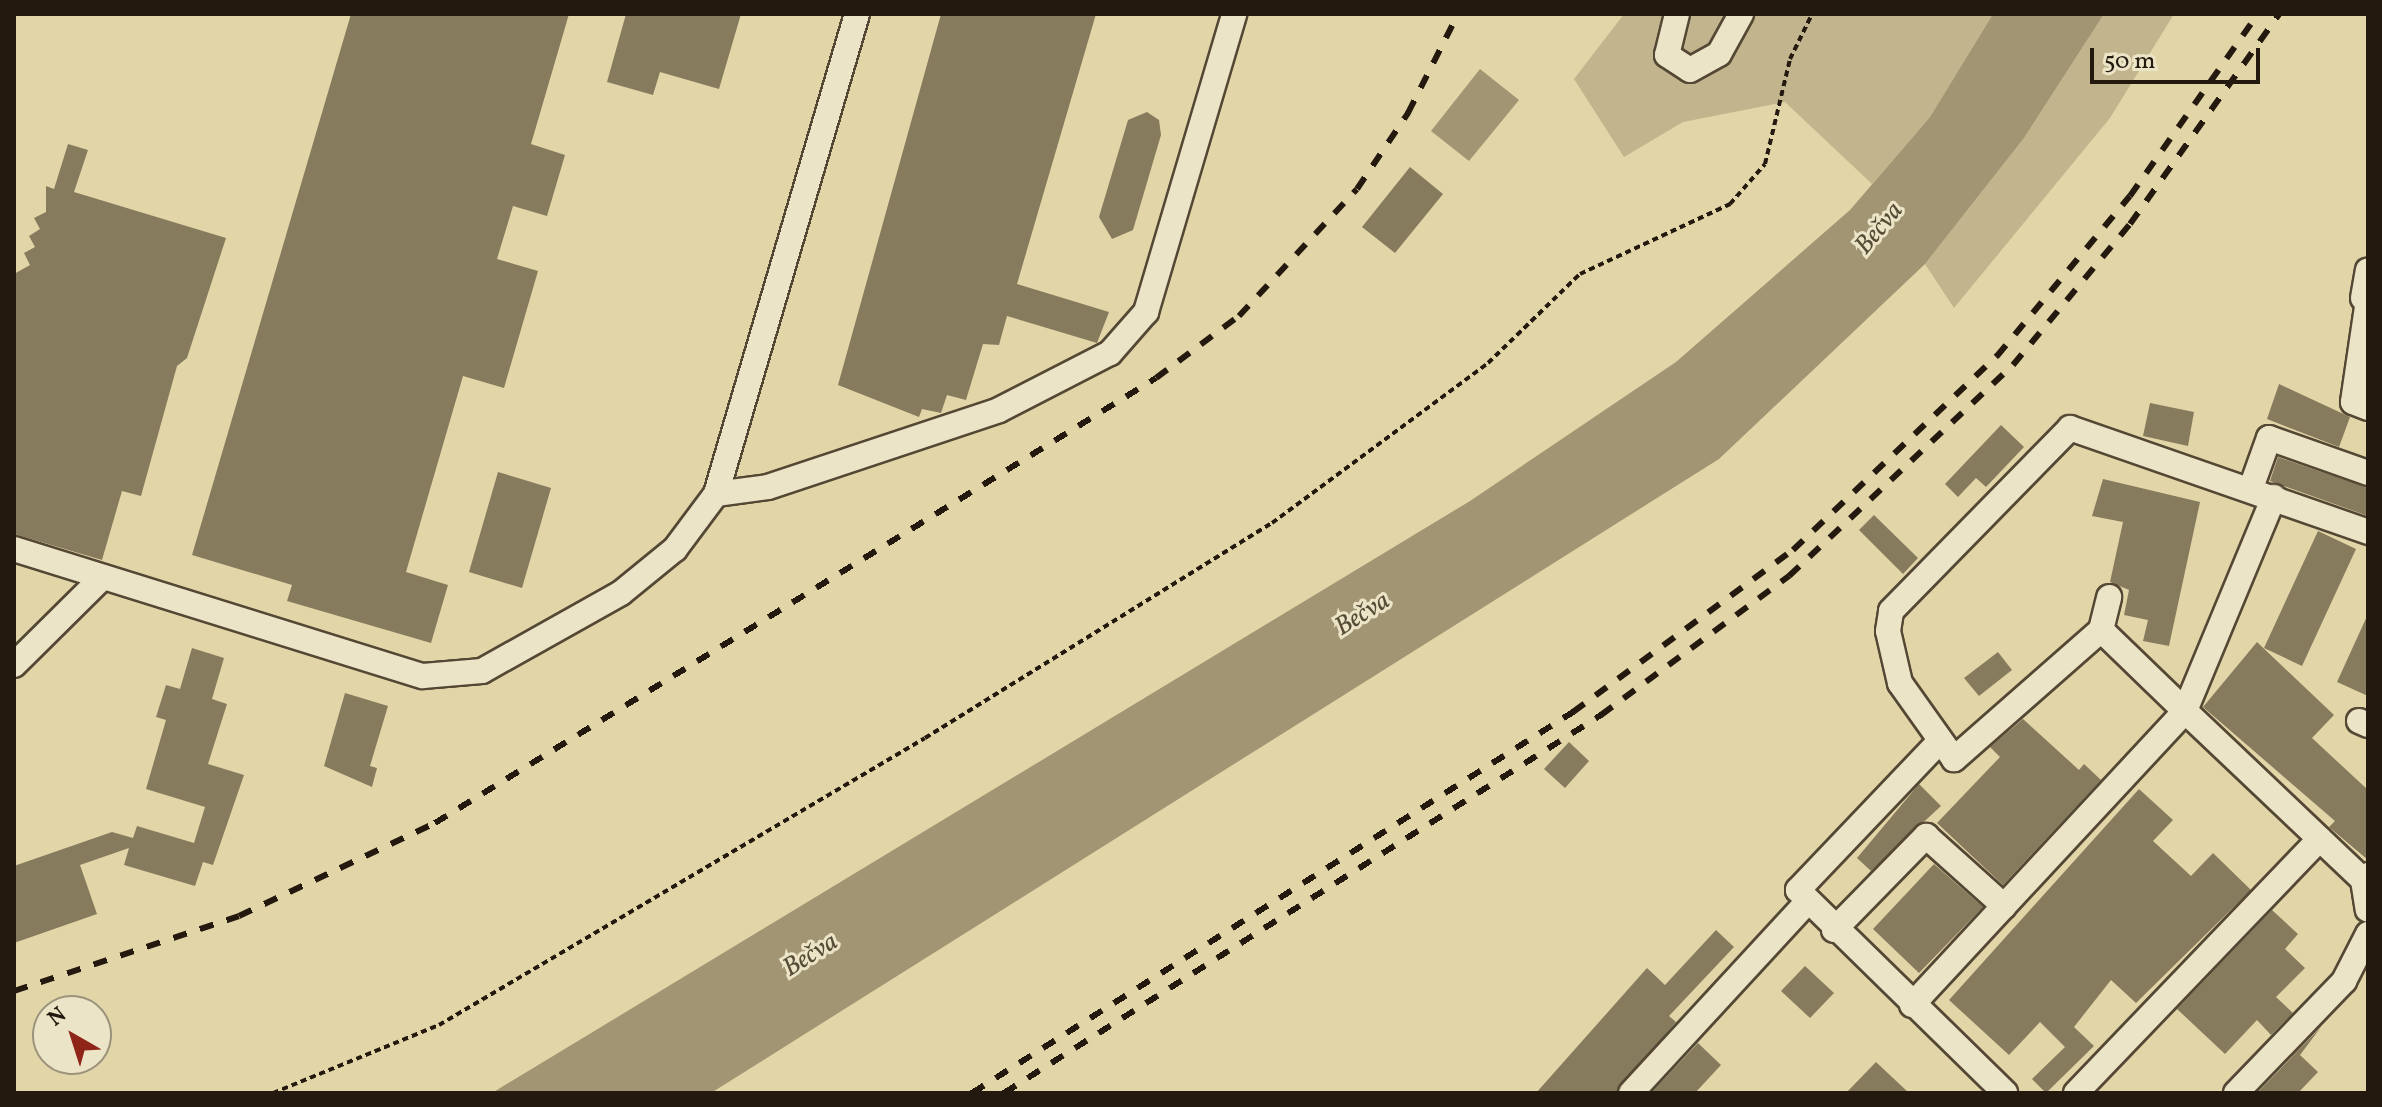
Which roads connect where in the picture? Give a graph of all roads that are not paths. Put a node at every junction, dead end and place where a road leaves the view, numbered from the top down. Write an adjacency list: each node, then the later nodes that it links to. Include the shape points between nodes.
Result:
1 (857, 14): 10 (lane)
2 (1234, 14): 10 (lane, via 1146,312 1110,353 999,410 768,487)
3 (1677, 14): 4 (lane, via 1667,55 1690,70 1719,54)
4 (1741, 14)
5 (2368, 270): 6 (lane)
6 (2366, 299): 7 (lane, via 2353,402)
7 (2368, 408)
8 (2368, 473): 9 (lane, via 2269,438)
9 (2262, 492): 11 (lane); 17 (lane); 18 (lane, via 2086,428 2057,434 1891,611 1891,652 1900,683)
10 (716, 494): 13 (lane, via 675,549 621,593 524,651 460,678 423,676)
11 (2368, 532)
12 (14, 549): 13 (lane)
13 (103, 577): 16 (lane)
14 (2109, 597): 15 (lane)
15 (2101, 630): 17 (lane); 18 (lane, via 1954,759)
16 (14, 665)
17 (2185, 711): 19 (lane); 22 (lane)
18 (1938, 743): 21 (lane, via 1798,890)
19 (2320, 839): 20 (lane); 29 (lane)
20 (2366, 877): 23 (lane)
21 (1808, 901): 24 (lane); 27 (lane)
22 (2004, 906): 24 (lane, via 1926,836); 26 (lane)
23 (2368, 910)
24 (1834, 930): 26 (lane)
25 (2368, 934): 30 (lane, via 2344,981)
26 (1912, 1005): 28 (lane)
27 (1631, 1093)
28 (2005, 1093)
29 (2076, 1093)
30 (2236, 1093)

